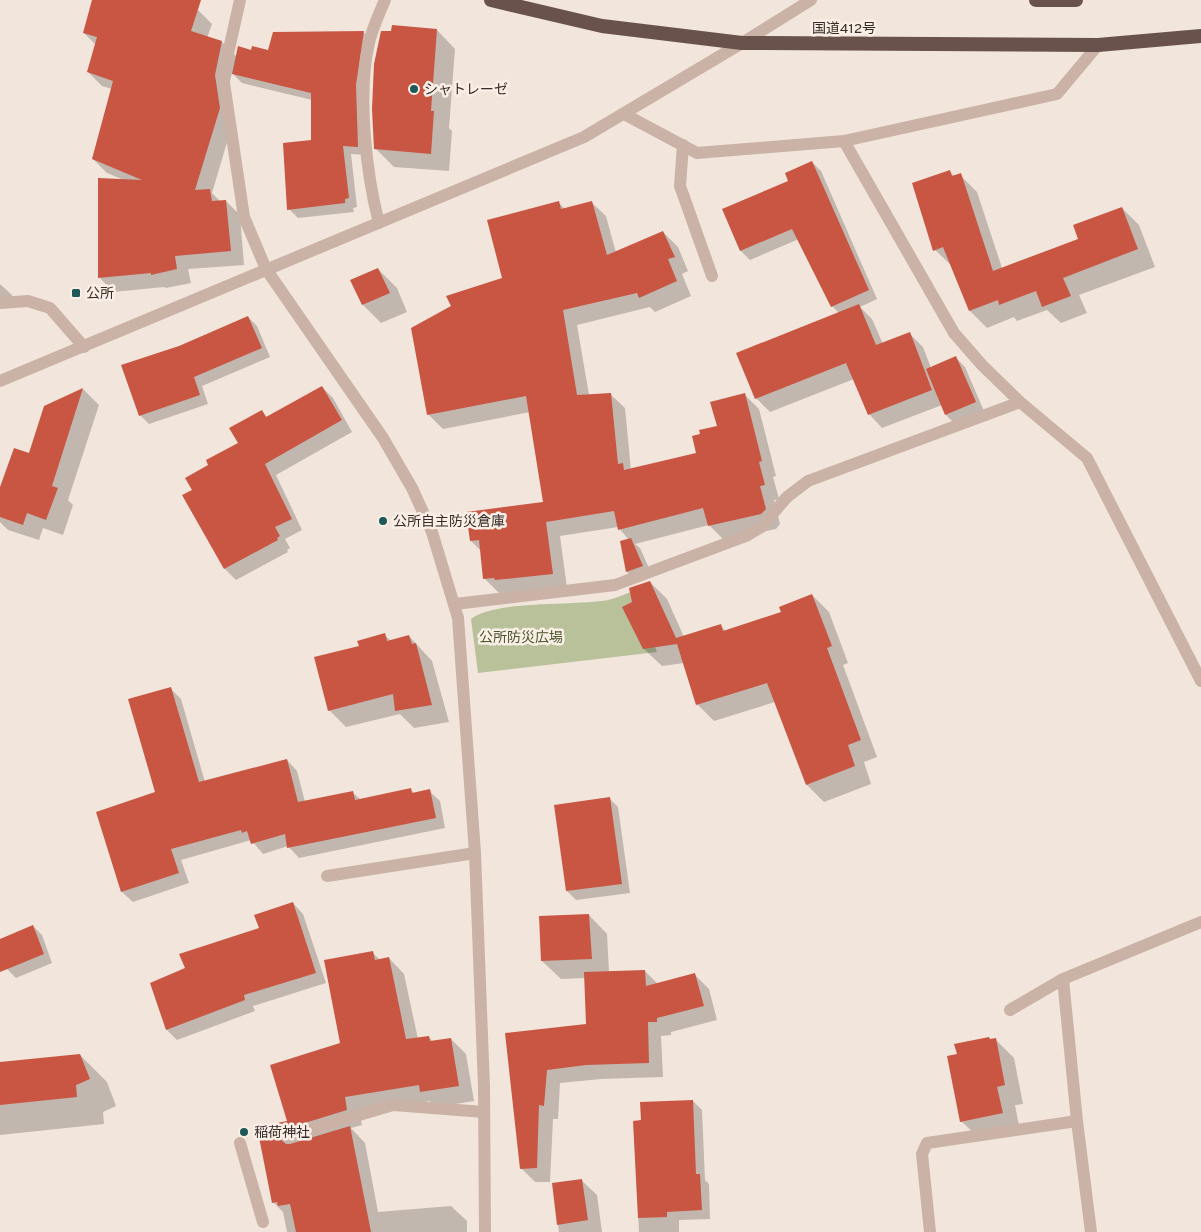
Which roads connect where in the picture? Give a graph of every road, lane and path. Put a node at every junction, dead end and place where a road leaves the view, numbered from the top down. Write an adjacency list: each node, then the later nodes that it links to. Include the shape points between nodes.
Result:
1 (240, 0): 14 (street, via 223,76 244,216)
2 (385, 0): 13 (street, via 368,43 363,107 372,194)
3 (491, 0): 8 (highway, 国道412号, via 602,26)
4 (811, 0): 8 (street)
5 (1036, 0): 6 (highway)
6 (1076, 0)
7 (1201, 36): 9 (highway, 国道412号)
8 (742, 44): 9 (highway, 国道412号); 10 (street)
9 (1098, 45): 11 (street, via 1057,94)
10 (624, 114): 12 (street); 13 (street, via 584,137)
11 (844, 141): 12 (street, via 698,152); 19 (street, via 954,333)
12 (683, 145): 15 (street, via 680,186)
13 (379, 223): 14 (street)
14 (266, 269): 17 (street); 20 (street, via 383,438 412,488 432,532)
15 (712, 276)
16 (0, 303): 17 (street, via 28,301 50,308)
17 (84, 347): 18 (street)
18 (0, 381)
19 (1020, 402): 20 (street, via 808,481 787,497 761,527 746,536 614,586); 21 (street, via 1087,458)
20 (454, 604): 22 (street, via 458,618)
21 (1201, 681)
22 (475, 854): 23 (street); 27 (street)
23 (327, 876)
24 (1201, 922): 25 (street)
25 (1063, 978): 26 (street); 28 (street)
26 (1010, 1010)
27 (484, 1112): 29 (street, via 393,1105); 32 (street)
28 (1077, 1121): 33 (street, via 927,1143 922,1154); 34 (street)
29 (288, 1136)
30 (240, 1143): 31 (street)
31 (263, 1222)
32 (485, 1232)
33 (930, 1232)
34 (1090, 1232)

